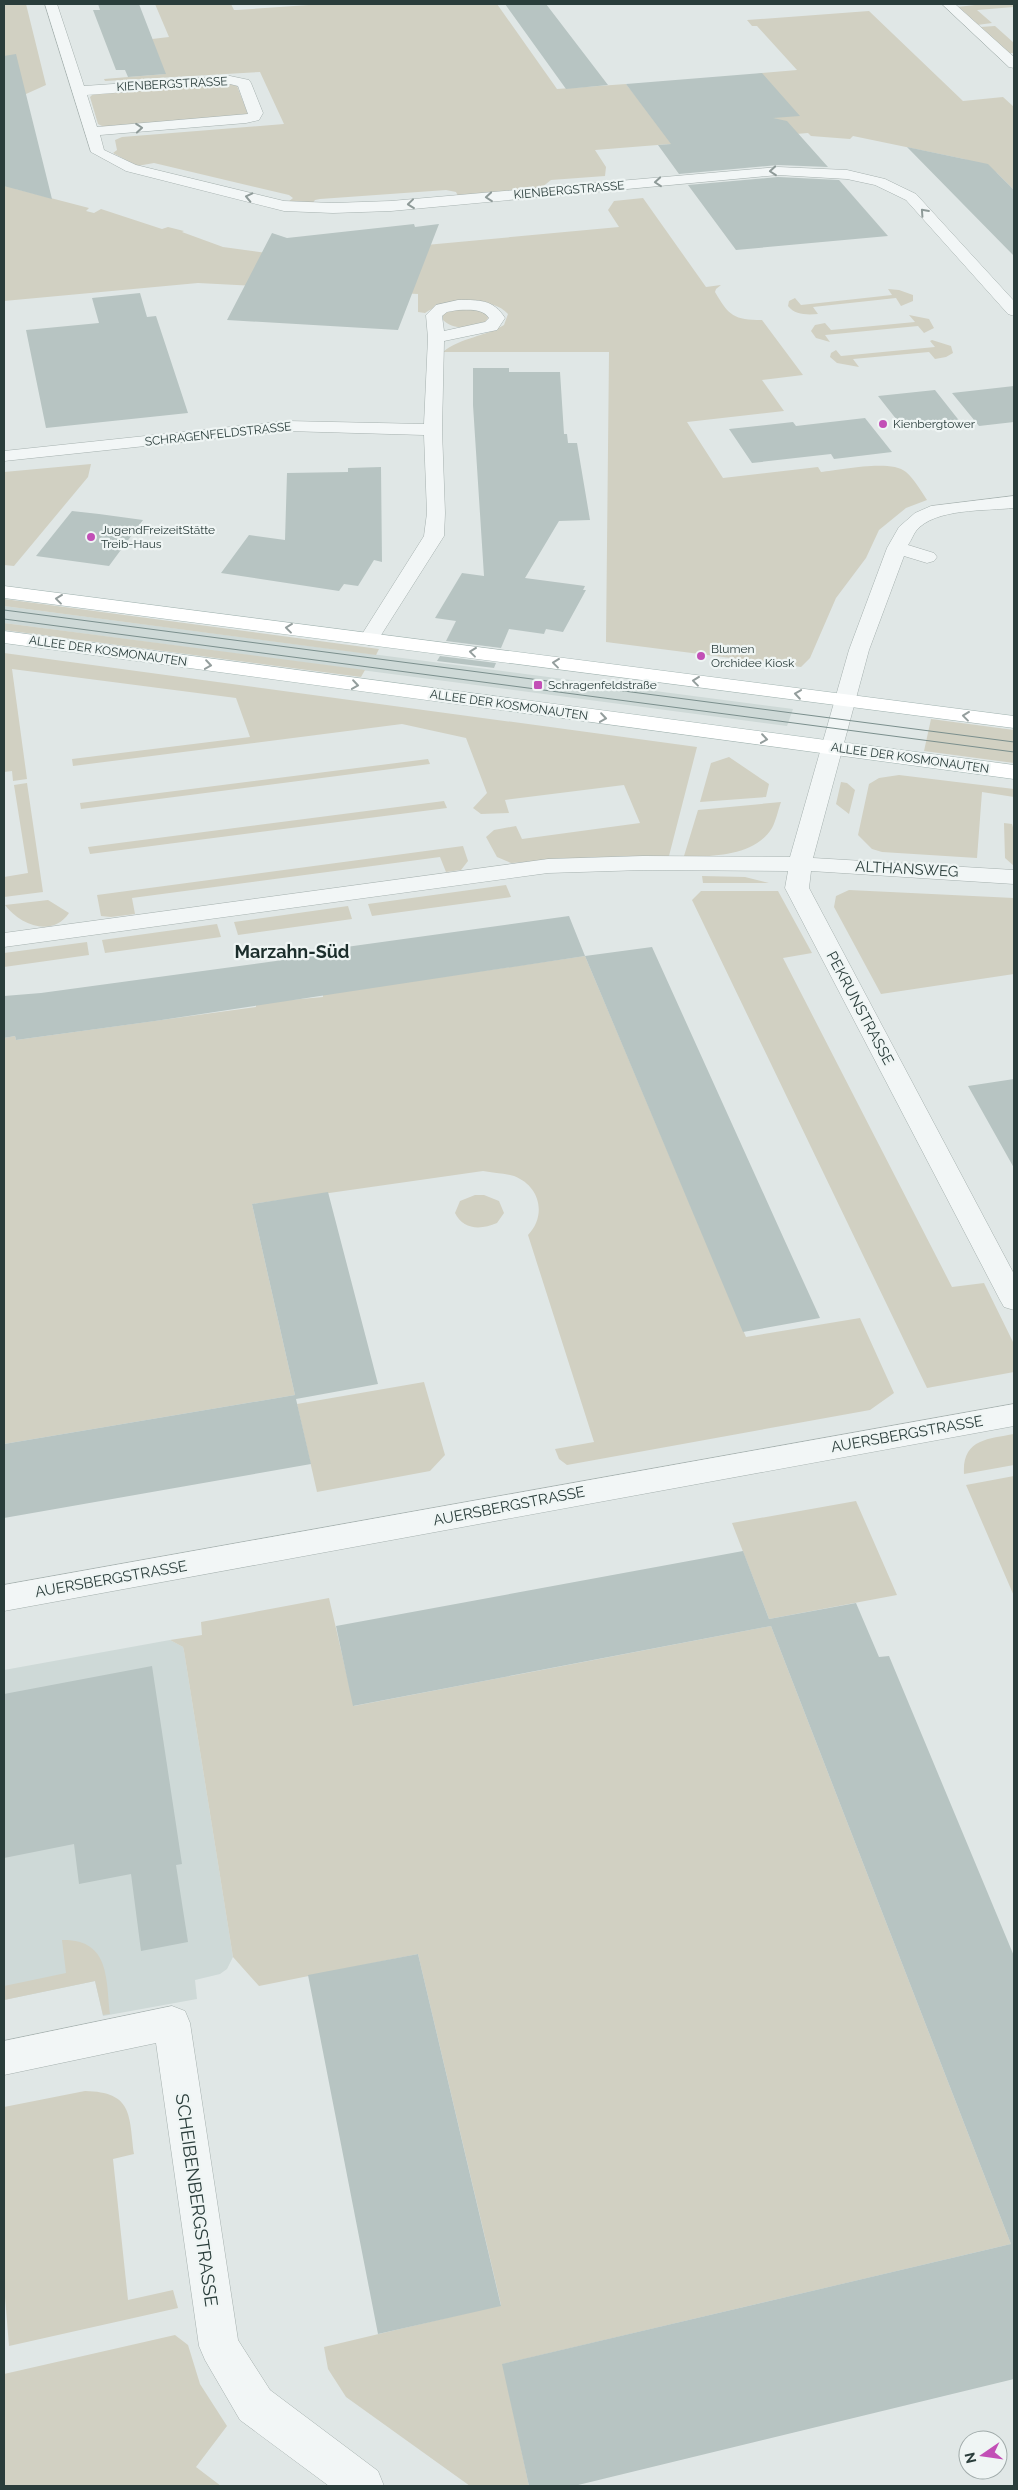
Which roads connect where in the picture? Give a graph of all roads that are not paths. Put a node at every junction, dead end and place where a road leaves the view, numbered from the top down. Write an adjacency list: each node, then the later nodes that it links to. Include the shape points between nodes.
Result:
1 (51, 4): 4 (street, KIENBERGSTRASSE)
2 (948, 4): 3 (street)
3 (1014, 64)
4 (79, 90): 5 (street, KIENBERGSTRASSE); 5 (street, KIENBERGSTRASSE, one-way to 4, via 246,119 256,113 244,83 230,80)
5 (90, 132): 6 (street, KIENBERGSTRASSE, one-way to 5, via 911,198 894,187 855,174 778,171 391,206 296,207 131,168 98,152)
6 (1014, 311)
7 (436, 338): 8 (street)
8 (433, 430): 9 (street, SCHRAGENFELDSTRASSE, via 287,426); 15 (street, via 434,536)
9 (4, 456)
10 (1014, 502): 11 (street, via 938,510 910,527)
11 (898, 548): 12 (street); 16 (street, via 867,626)
12 (927, 557)
13 (4, 592): 15 (main road, one-way to 13)
14 (4, 637): 18 (main road, ALLEE DER KOSMONAUTEN, one-way to 18)
15 (369, 639): 16 (main road, one-way to 15)
16 (846, 700): 17 (main road, one-way to 16); 18 (street, PEKRUNSTRASSE)
17 (1014, 722)
18 (832, 748): 19 (main road, ALLEE DER KOSMONAUTEN); 20 (street, PEKRUNSTRASSE)
19 (1014, 772)
20 (800, 864): 21 (street, ALTHANSWEG); 22 (street, via 548,866); 23 (street, PEKRUNSTRASSE, via 797,888)
21 (1014, 877)
22 (4, 940)
23 (1014, 1300)
24 (1014, 1415): 25 (street, AUERSBERGSTRASSE)
25 (4, 1598)
26 (4, 2058): 27 (street, SCHEIBENBERGSTRASSE, via 172,2023 219,2346 255,2406)
27 (363, 2486)

